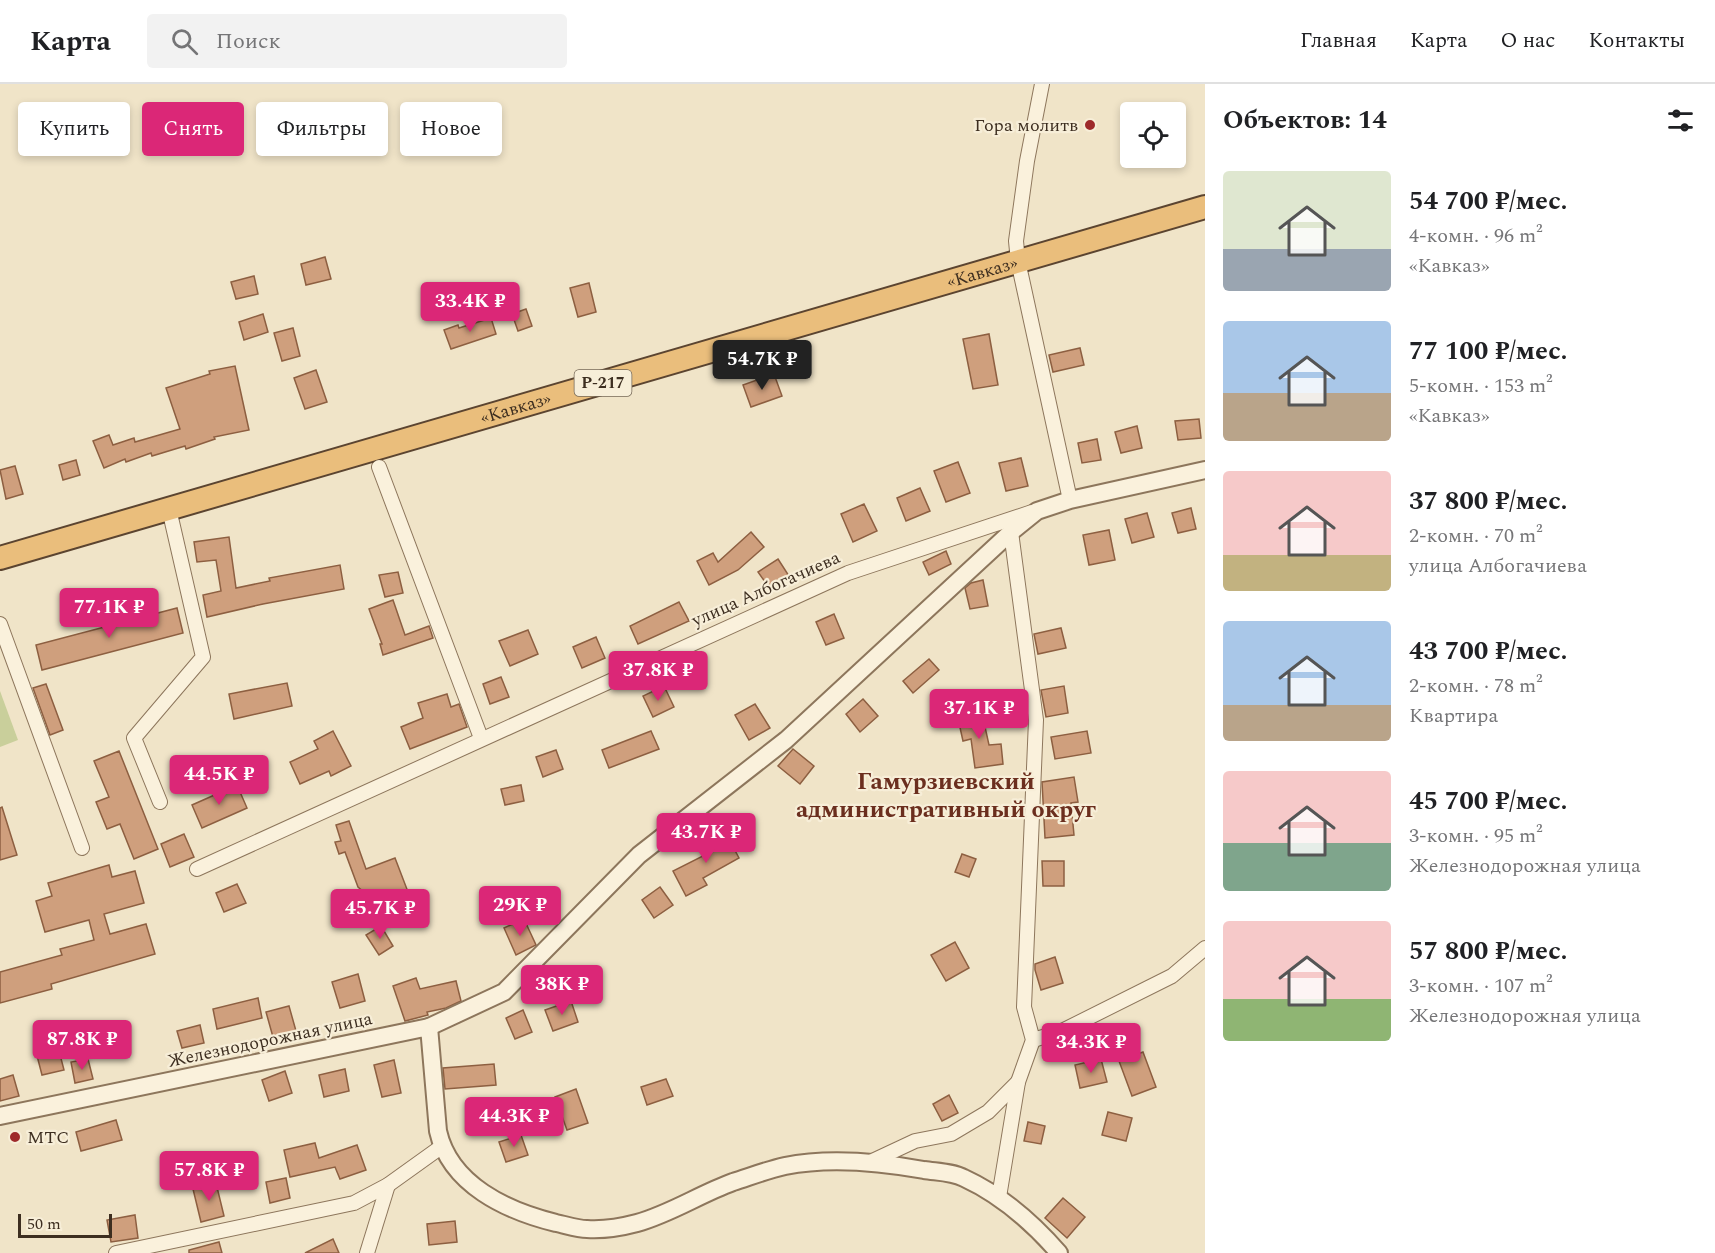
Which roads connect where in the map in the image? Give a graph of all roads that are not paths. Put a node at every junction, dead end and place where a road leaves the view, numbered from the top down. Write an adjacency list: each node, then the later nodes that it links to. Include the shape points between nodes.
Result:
1 (1036, 84): 3 (street)
2 (1042, 84): 3 (street)
3 (1038, 99): 5 (street, via 1017,241)
4 (1205, 207): 5 (highway, «Кавказ» / Р-217)
5 (1018, 261): 8 (street); 9 (highway, «Кавказ» / Р-217)
6 (379, 467): 14 (street)
7 (1205, 471): 8 (street, улица Албогачиева)
8 (1070, 500): 10 (street, улица Албогачиева)
9 (169, 509): 12 (highway, «Кавказ» / Р-217); 15 (street, via 202,657 134,738)
10 (1037, 511): 11 (street, Железнодорожная улица); 14 (street, улица Албогачиева, via 848,573)
11 (1011, 532): 19 (street, Железнодорожная улица, via 786,740 639,855 504,992); 20 (street, via 1036,720 1024,1007)
12 (0, 558)
13 (0, 624): 16 (street)
14 (481, 738): 17 (street, улица Албогачиева)
15 (160, 802)
16 (82, 848)
17 (197, 869)
18 (1205, 948): 20 (street, via 1172,976 1060,1032)
19 (429, 1027): 22 (street, Железнодорожная улица); 23 (street)
20 (1034, 1040): 21 (street)
21 (1018, 1082): 24 (street, via 988,1112 951,1134 915,1142); 26 (street)
22 (0, 1116)
23 (441, 1147): 24 (street, via 466,1180 494,1201 538,1218 587,1229 637,1223 732,1183 785,1166); 25 (street)
24 (868, 1163): 26 (street, via 962,1176)
25 (388, 1185): 27 (street, via 354,1203); 28 (street)
26 (999, 1197): 29 (street)
27 (116, 1253)
28 (367, 1253)
29 (1059, 1253)

